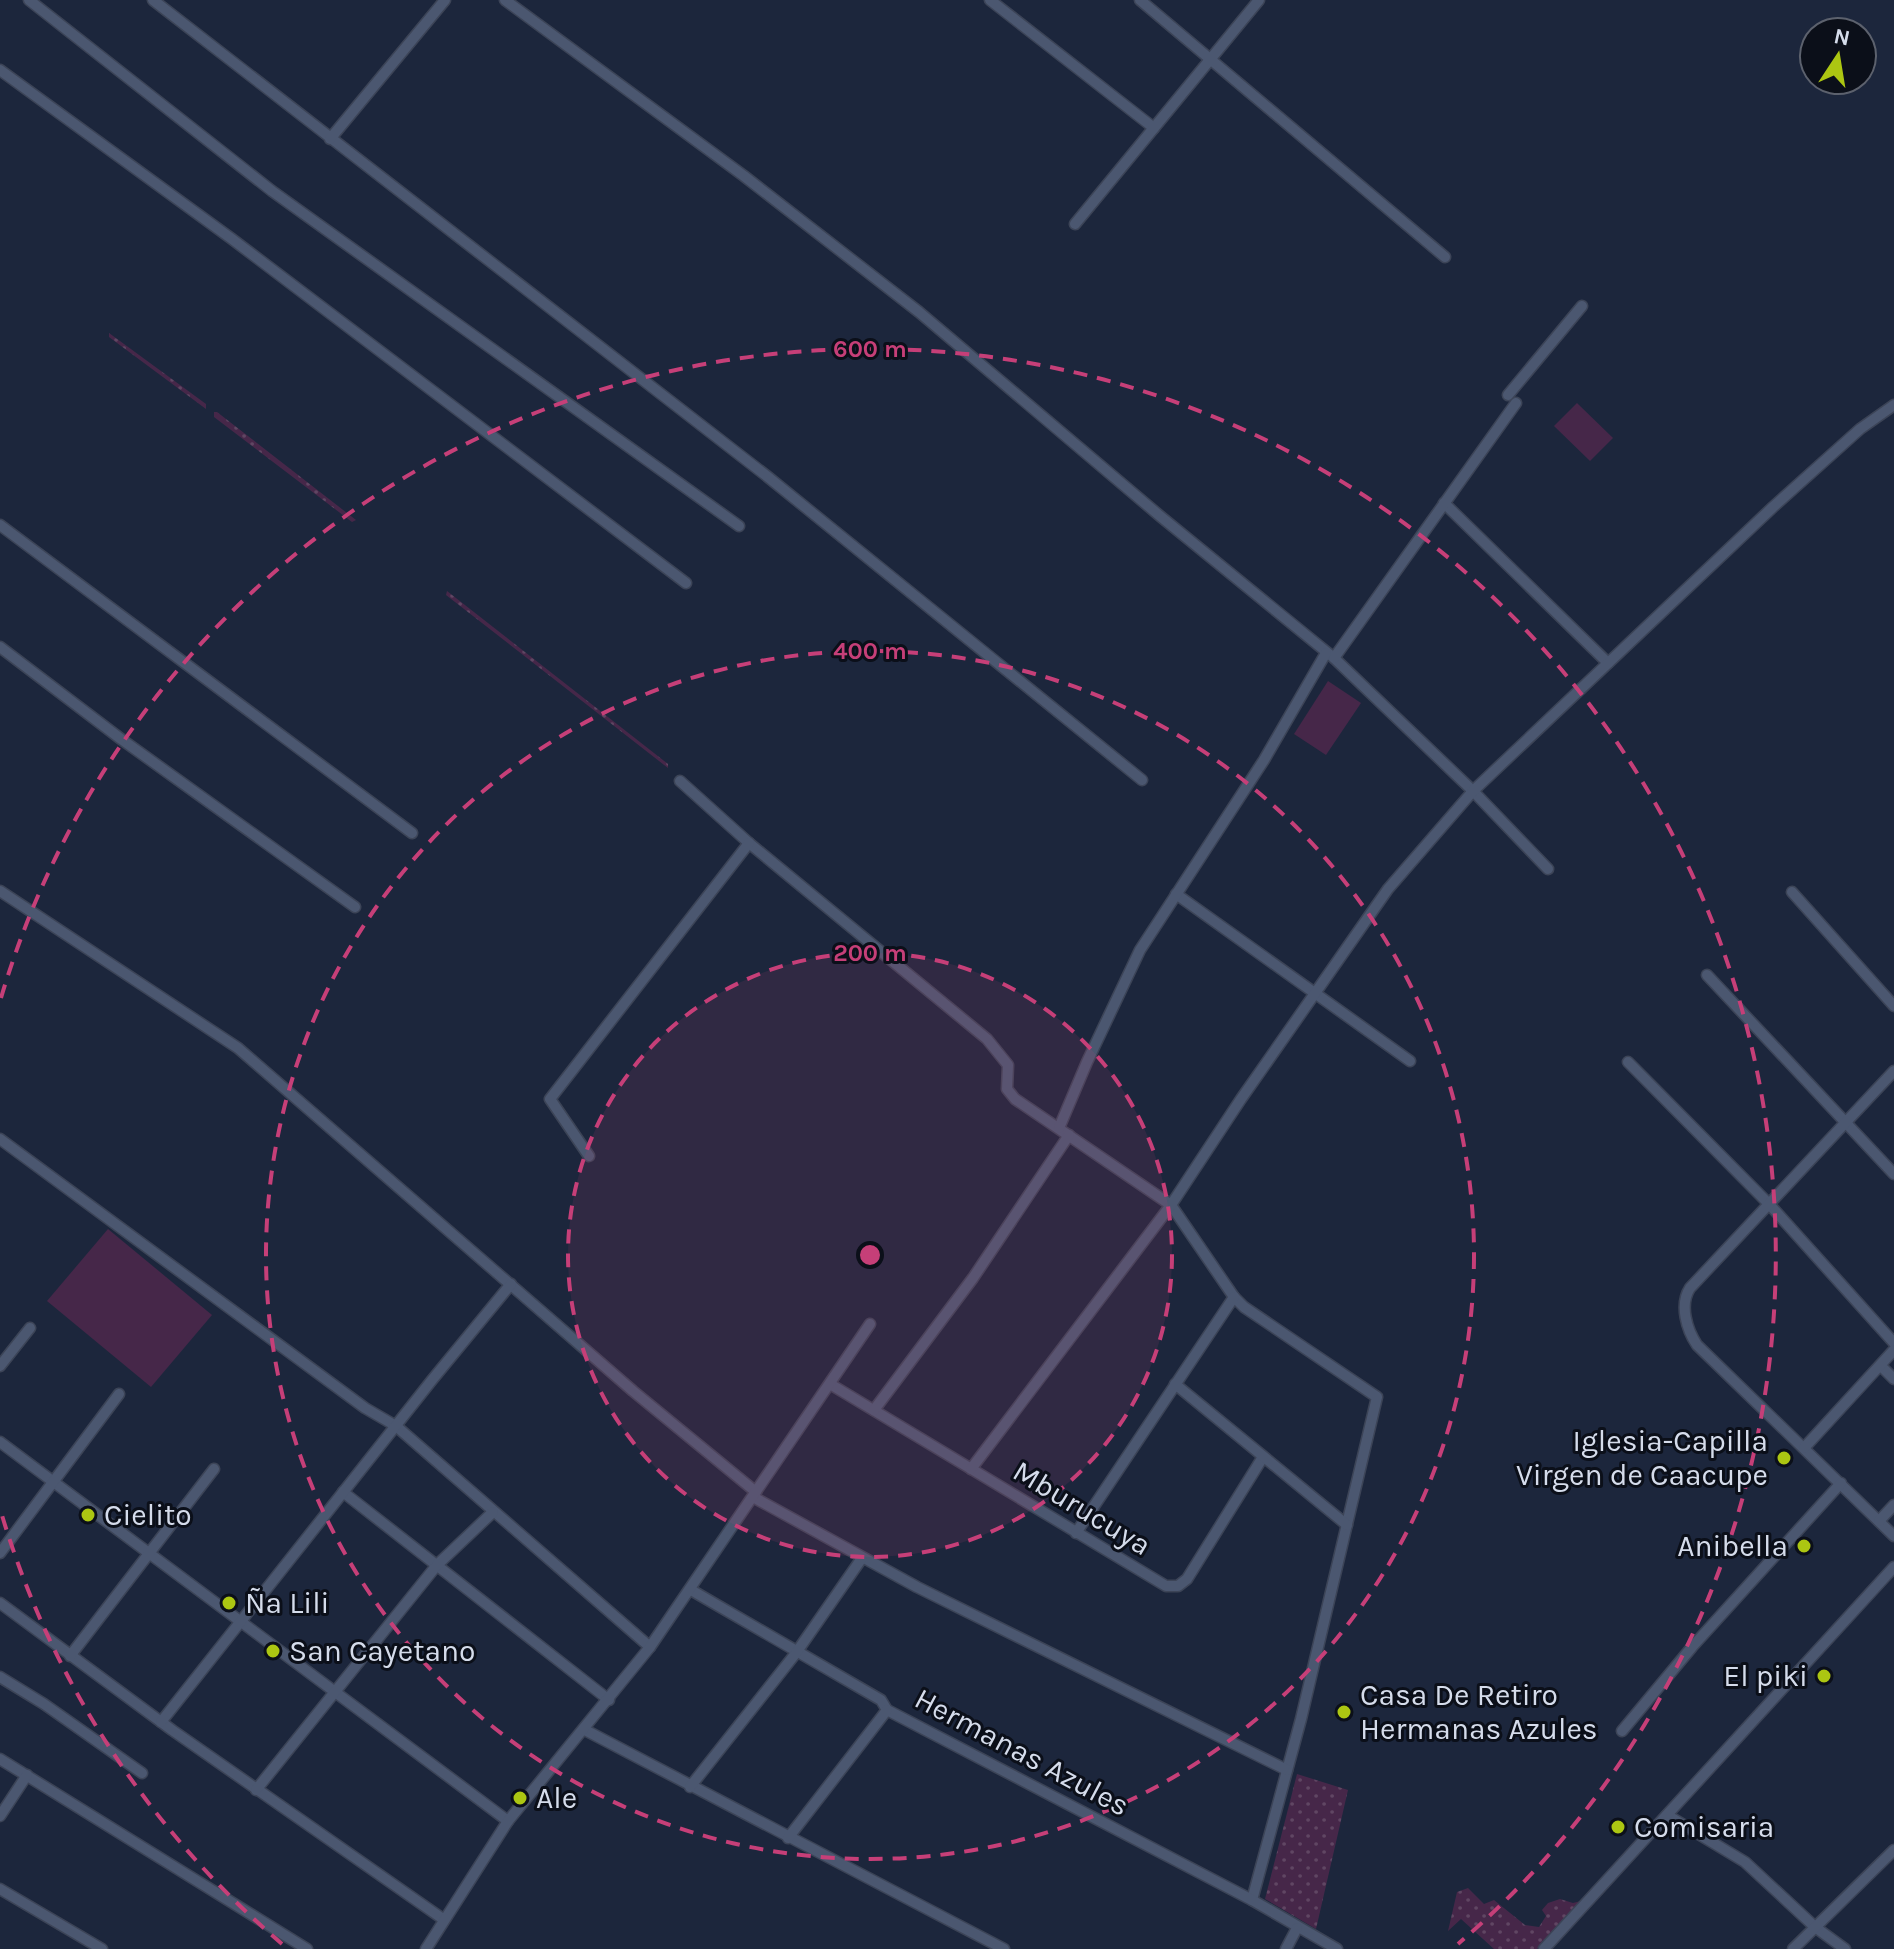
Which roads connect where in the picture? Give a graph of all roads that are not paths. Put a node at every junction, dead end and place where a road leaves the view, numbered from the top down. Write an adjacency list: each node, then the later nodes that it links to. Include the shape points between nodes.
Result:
1 (29, 0): 18 (street, via 272,191)
2 (153, 0): 11 (street)
3 (445, 0): 11 (street)
4 (505, 0): 21 (street, via 868,271)
5 (990, 0): 10 (street)
6 (1140, 0): 8 (street)
7 (1259, 0): 8 (street)
8 (1210, 60): 10 (street); 13 (street)
9 (0, 70): 19 (street)
10 (1154, 128): 12 (street)
11 (330, 139): 23 (street, via 759,469)
12 (1075, 224)
13 (1445, 257)
14 (1582, 306): 16 (street)
15 (1894, 405): 22 (street, via 1784,497)
16 (1444, 503): 21 (street); 22 (street)
17 (0, 525): 26 (street)
18 (739, 526)
19 (686, 583)
20 (0, 647): 32 (street)
21 (1330, 655): 25 (street); 31 (street)
22 (1608, 663): 25 (street)
23 (1142, 780)
24 (680, 781): 27 (street)
25 (1473, 791): 28 (street); 34 (street, via 1388,889)
26 (412, 833)
27 (749, 843): 40 (street, via 987,1039 1008,1065 1009,1091 1015,1099); 42 (street, via 550,1099)
28 (1548, 869)
29 (0, 891): 46 (street, via 238,1048)
30 (1792, 892): 35 (street)
31 (1176, 894): 34 (street); 40 (street, via 1140,950 1087,1062)
32 (355, 907)
33 (1707, 975): 39 (street)
34 (1317, 994): 36 (street); 45 (street)
35 (1894, 1006)
36 (1410, 1061)
37 (1628, 1062): 44 (street)
38 (1894, 1071): 39 (street)
39 (1845, 1123): 43 (street); 44 (street)
40 (1064, 1132): 45 (street); 57 (street, via 973,1278)
41 (0, 1139): 58 (street)
42 (589, 1156)
43 (1894, 1174)
44 (1769, 1204): 50 (street); 60 (street, via 1690,1288 1685,1310 1697,1345)
45 (1171, 1205): 47 (street); 63 (street)
46 (511, 1284): 58 (street); 67 (street)
47 (1234, 1297): 55 (street); 71 (street, via 1377,1397)
48 (870, 1324): 54 (street)
49 (30, 1328): 52 (street)
50 (1894, 1343)
51 (1889, 1359): 53 (street); 60 (street)
52 (0, 1366)
53 (1894, 1379)
54 (830, 1384): 57 (street, Mburucuya); 67 (street)
55 (1175, 1384): 61 (street); 72 (street)
56 (119, 1394): 64 (street)
57 (874, 1410): 63 (street, Mburucuya)
58 (396, 1426): 66 (street); 69 (street)
59 (0, 1442): 64 (street)
60 (1804, 1448): 65 (street)
61 (1263, 1457): 71 (street); 72 (street, Mburucuya, via 1178,1586 1158,1582)
62 (214, 1469): 75 (street)
63 (971, 1469): 72 (street, Mburucuya)
64 (54, 1482): 74 (street); 75 (street)
65 (1841, 1483): 70 (street); 91 (street)
66 (343, 1492): 77 (street); 81 (street)
67 (755, 1495): 76 (street); 79 (street)
68 (1894, 1505): 70 (street)
69 (493, 1512): 77 (street); 82 (street)
70 (1879, 1521): 73 (street)
71 (1347, 1525): 93 (street)
72 (1076, 1533)
73 (1894, 1536)
74 (0, 1553)
75 (149, 1553): 81 (street); 84 (street)
76 (862, 1558): 83 (street); 93 (street)
77 (437, 1565): 86 (street); 87 (street)
78 (1894, 1567): 98 (street)
79 (691, 1590): 82 (street); 83 (street, Hermanas Azules)
80 (0, 1603): 84 (street)
81 (240, 1621): 86 (street); 89 (street)
82 (650, 1647): 87 (street)
83 (796, 1653): 88 (street, Hermanas Azules, via 881,1700); 96 (street)
84 (70, 1656): 89 (street)
85 (0, 1677): 94 (street)
86 (335, 1692): 97 (street); 100 (street)
87 (609, 1700): 90 (street)
88 (887, 1710): 101 (street); 104 (street, Hermanas Azules)
89 (161, 1722): 97 (street)
90 (585, 1730): 96 (street); 100 (street)
91 (1622, 1731)
92 (0, 1759): 95 (street)
93 (1287, 1770): 104 (street)
94 (142, 1773)
95 (27, 1775): 99 (street); 109 (street)
96 (690, 1787): 101 (street)
97 (256, 1790): 105 (street)
98 (1667, 1815): 106 (street, via 1745,1862); 114 (street)
99 (0, 1816)
100 (508, 1821): 105 (street)
101 (788, 1838): 111 (street)
102 (1894, 1850): 106 (street)
103 (0, 1889): 108 (street)
104 (1252, 1900): 107 (street, Hermanas Azules)
105 (443, 1919): 110 (street)
106 (1815, 1927): 115 (street); 116 (street)
107 (1297, 1928): 112 (street); 113 (street, Hermanas Azules)
108 (102, 1949)
109 (307, 1949)
110 (426, 1949)
111 (1004, 1949)
112 (1286, 1949)
113 (1337, 1949)
114 (1544, 1949)
115 (1793, 1949)
116 (1845, 1949)

